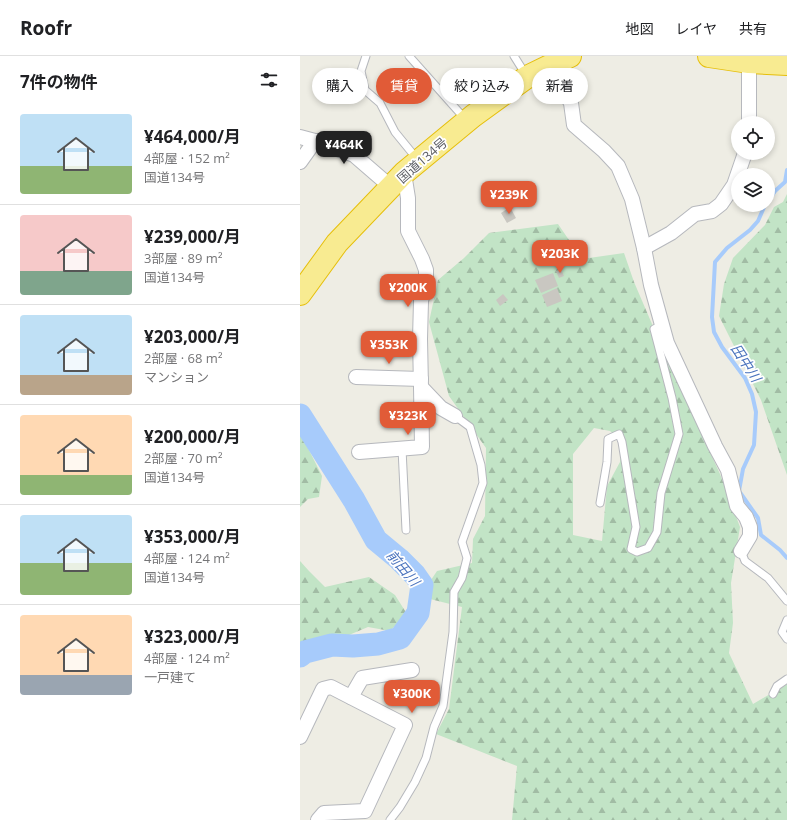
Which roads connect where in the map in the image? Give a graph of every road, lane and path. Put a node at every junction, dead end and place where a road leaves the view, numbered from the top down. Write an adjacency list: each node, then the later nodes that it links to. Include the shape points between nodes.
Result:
1 (366, 56): 16 (lane, via 361,72 365,90 380,103 395,132)
2 (408, 56): 11 (lane)
3 (514, 56): 9 (lane)
4 (570, 56): 8 (highway, 国道134号)
5 (709, 56): 7 (highway)
6 (778, 61): 7 (highway)
7 (749, 62): 10 (street)
8 (549, 66): 9 (highway, 国道134号); 17 (street, via 571,103 574,125 618,166 632,199)
9 (527, 77): 11 (highway, 国道134号)
10 (749, 116)
11 (467, 121): 16 (highway, 国道134号)
12 (300, 137): 13 (street)
13 (315, 141): 15 (street); 16 (street)
14 (743, 160): 17 (street, via 734,185 721,204 712,211 695,214 671,233)
15 (300, 162)
16 (404, 174): 18 (highway, 国道134号, via 337,243); 21 (street, via 408,198 408,231 426,270 421,301)
17 (644, 248): 19 (street)
18 (300, 294)
19 (662, 325): 25 (lane, via 654,329 679,434 660,493 657,532 648,548 637,552 631,548 636,527 619,434 608,439); 27 (street, via 667,343 688,390 728,470 737,506 750,527 750,536)
20 (356, 377): 21 (street)
21 (421, 383): 22 (street, via 441,408); 23 (street, via 422,447)
22 (455, 416): 37 (lane, via 470,427 481,465 483,483 462,542 466,558 462,578 454,592 453,632 443,706 434,727 426,758 415,782)
23 (402, 450): 24 (street); 26 (lane)
24 (359, 452)
25 (600, 504)
26 (406, 530)
27 (741, 551): 28 (lane, via 745,561 768,578)
28 (787, 601)
29 (787, 620): 30 (lane, via 782,632)
30 (787, 639)
31 (412, 670): 34 (street, via 362,678)
32 (787, 679): 33 (lane)
33 (773, 694)
34 (351, 697): 35 (street, via 332,687 323,689); 36 (street, via 405,725 365,811 324,813)
35 (300, 737)
36 (318, 820)
37 (390, 820)

